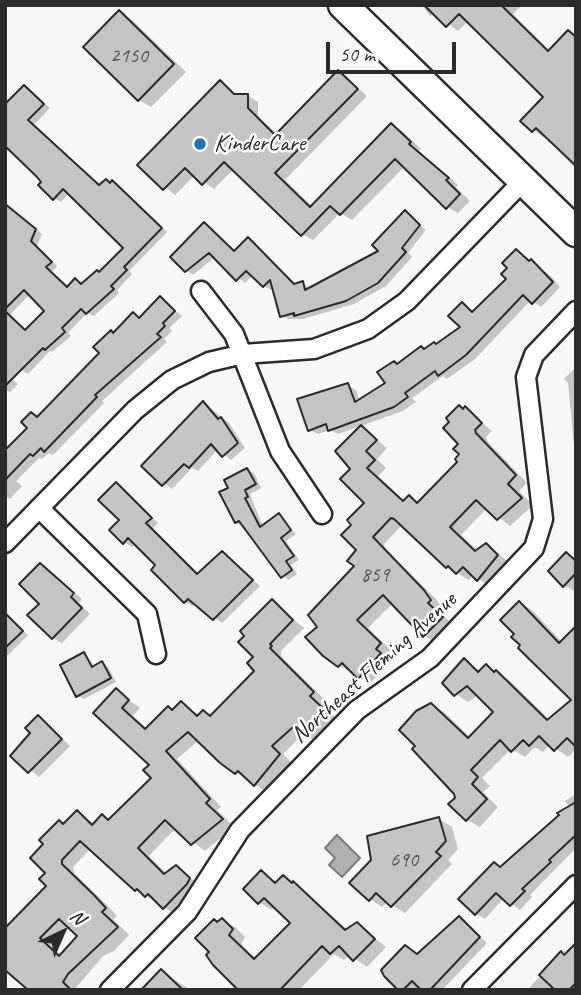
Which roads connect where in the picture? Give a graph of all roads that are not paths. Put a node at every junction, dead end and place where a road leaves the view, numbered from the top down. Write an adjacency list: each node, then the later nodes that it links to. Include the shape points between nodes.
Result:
1 (343, 5): 2 (main road)
2 (523, 181): 3 (main road); 6 (street, via 407,301 368,329 314,349)
3 (573, 225)
4 (201, 291): 6 (street, via 234,334)
5 (576, 311): 12 (street, Northeast Fleming Avenue, via 534,355 526,377 542,519 534,548 430,657 343,723 235,836 187,912)
6 (243, 354): 7 (street, via 209,362 172,380 135,410); 8 (street, via 280,451)
7 (39, 508): 9 (street); 10 (street, via 148,614)
8 (322, 514)
9 (5, 543)
10 (156, 654)
11 (576, 885): 13 (street)
12 (110, 990)
13 (471, 990)

